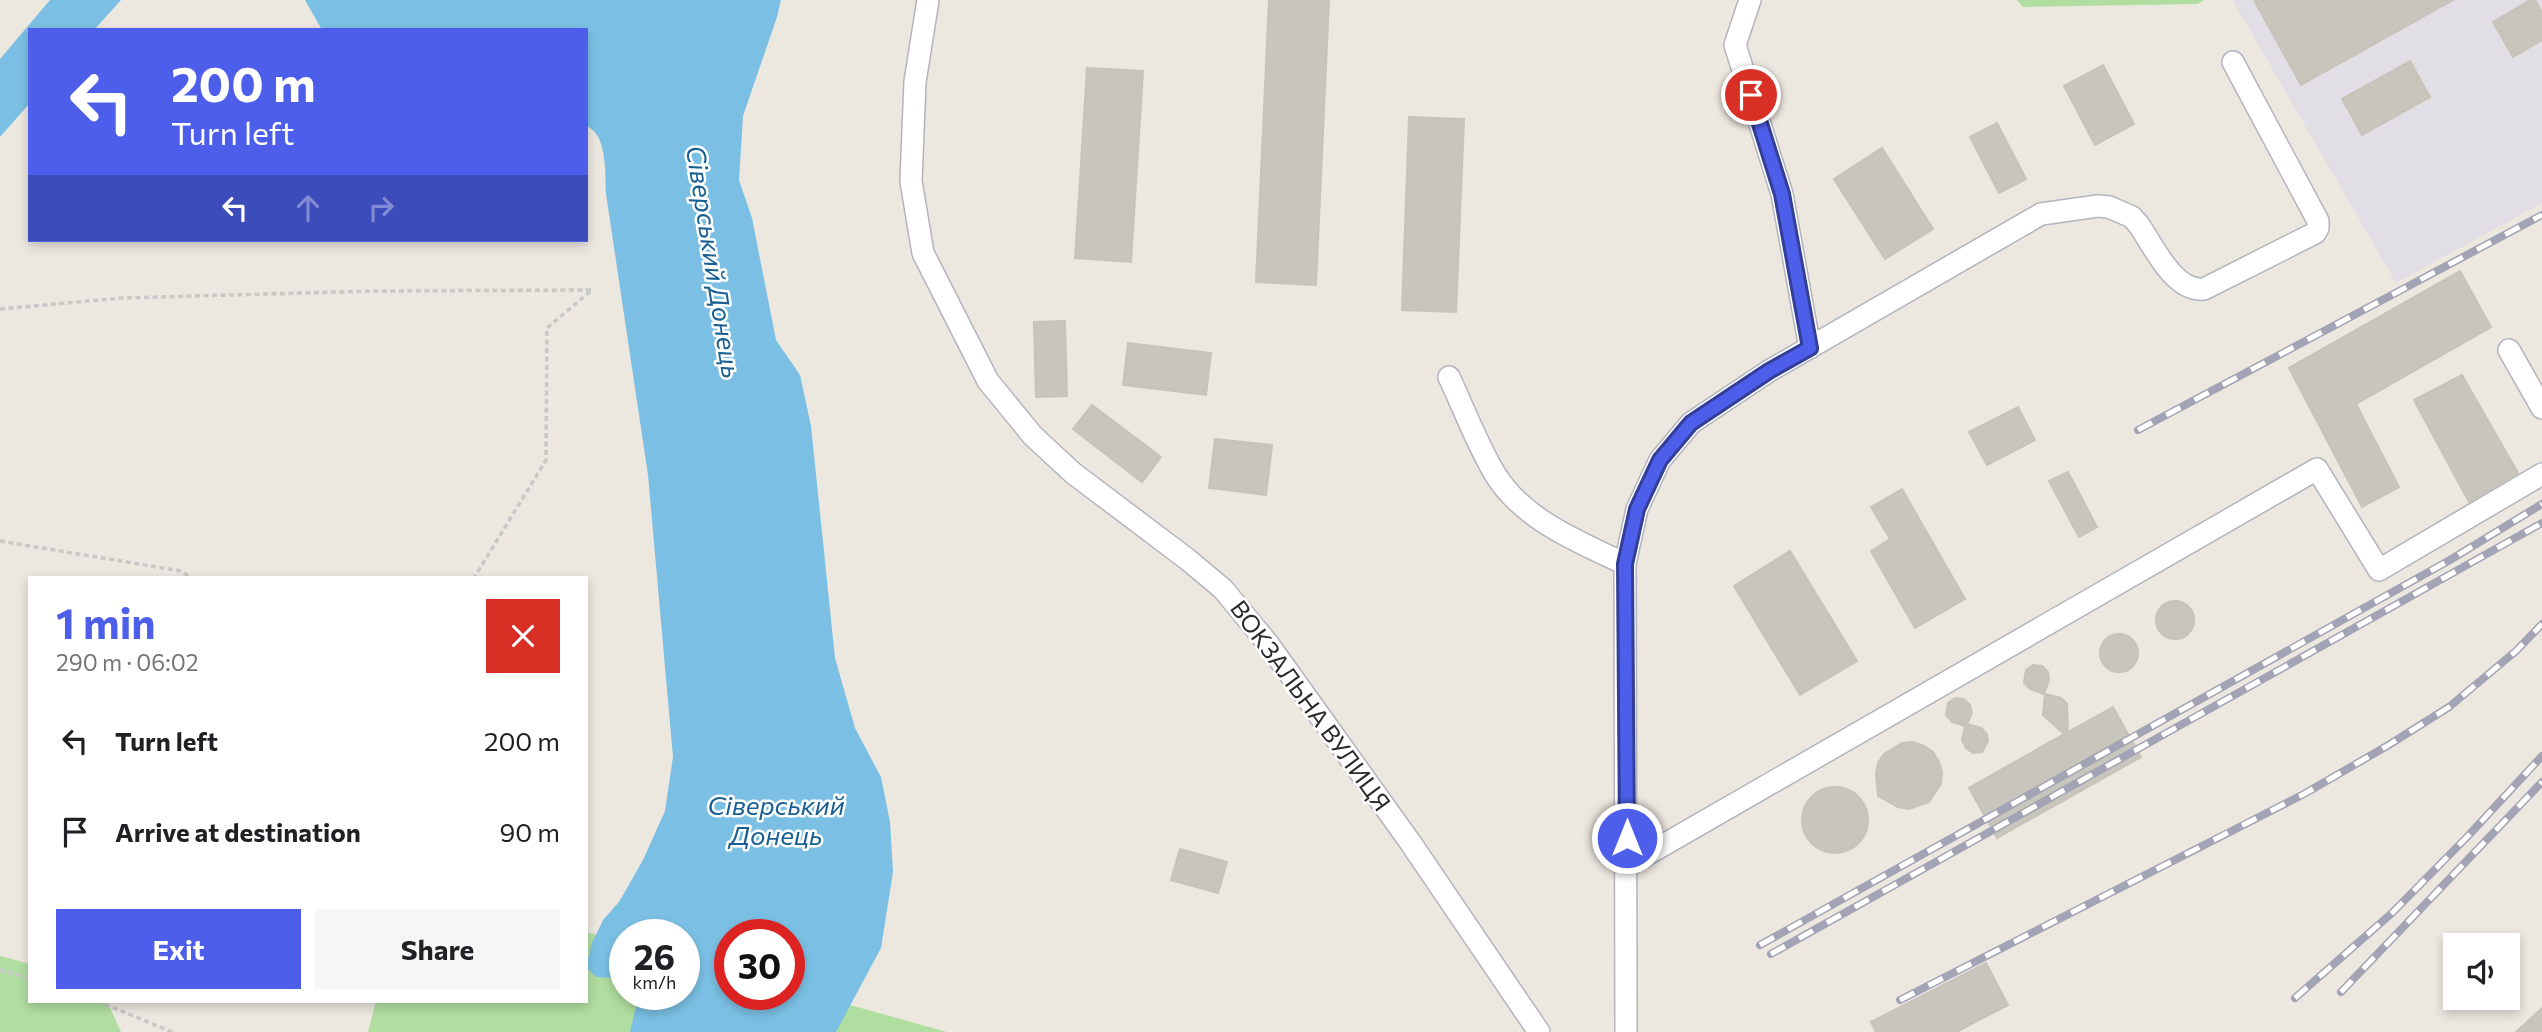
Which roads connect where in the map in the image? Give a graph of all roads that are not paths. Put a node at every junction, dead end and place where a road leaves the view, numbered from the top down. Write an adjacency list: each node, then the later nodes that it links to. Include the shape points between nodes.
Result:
1 (928, 0): 11 (street, ВОКЗАЛЬНА ВУЛИЦЯ, via 915,82 911,181 923,253 988,380 1033,436 1073,473 1223,589 1277,656 1410,842)
2 (1750, 0): 4 (street, via 1735,45 1782,194)
3 (2233, 62): 4 (street, via 2318,221 2315,233 2194,290 2176,280 2132,217 2098,206 2041,214)
4 (1810, 348): 9 (street, via 1691,423 1660,460 1637,509)
5 (2509, 350): 7 (street)
6 (1449, 377): 9 (street, via 1496,475 1518,501 1562,534)
7 (2542, 408)
8 (2542, 474): 10 (street, via 2379,570 2318,469)
9 (1625, 564): 10 (street)
10 (1627, 866): 12 (street)
11 (1538, 1032)
12 (1626, 1032)

